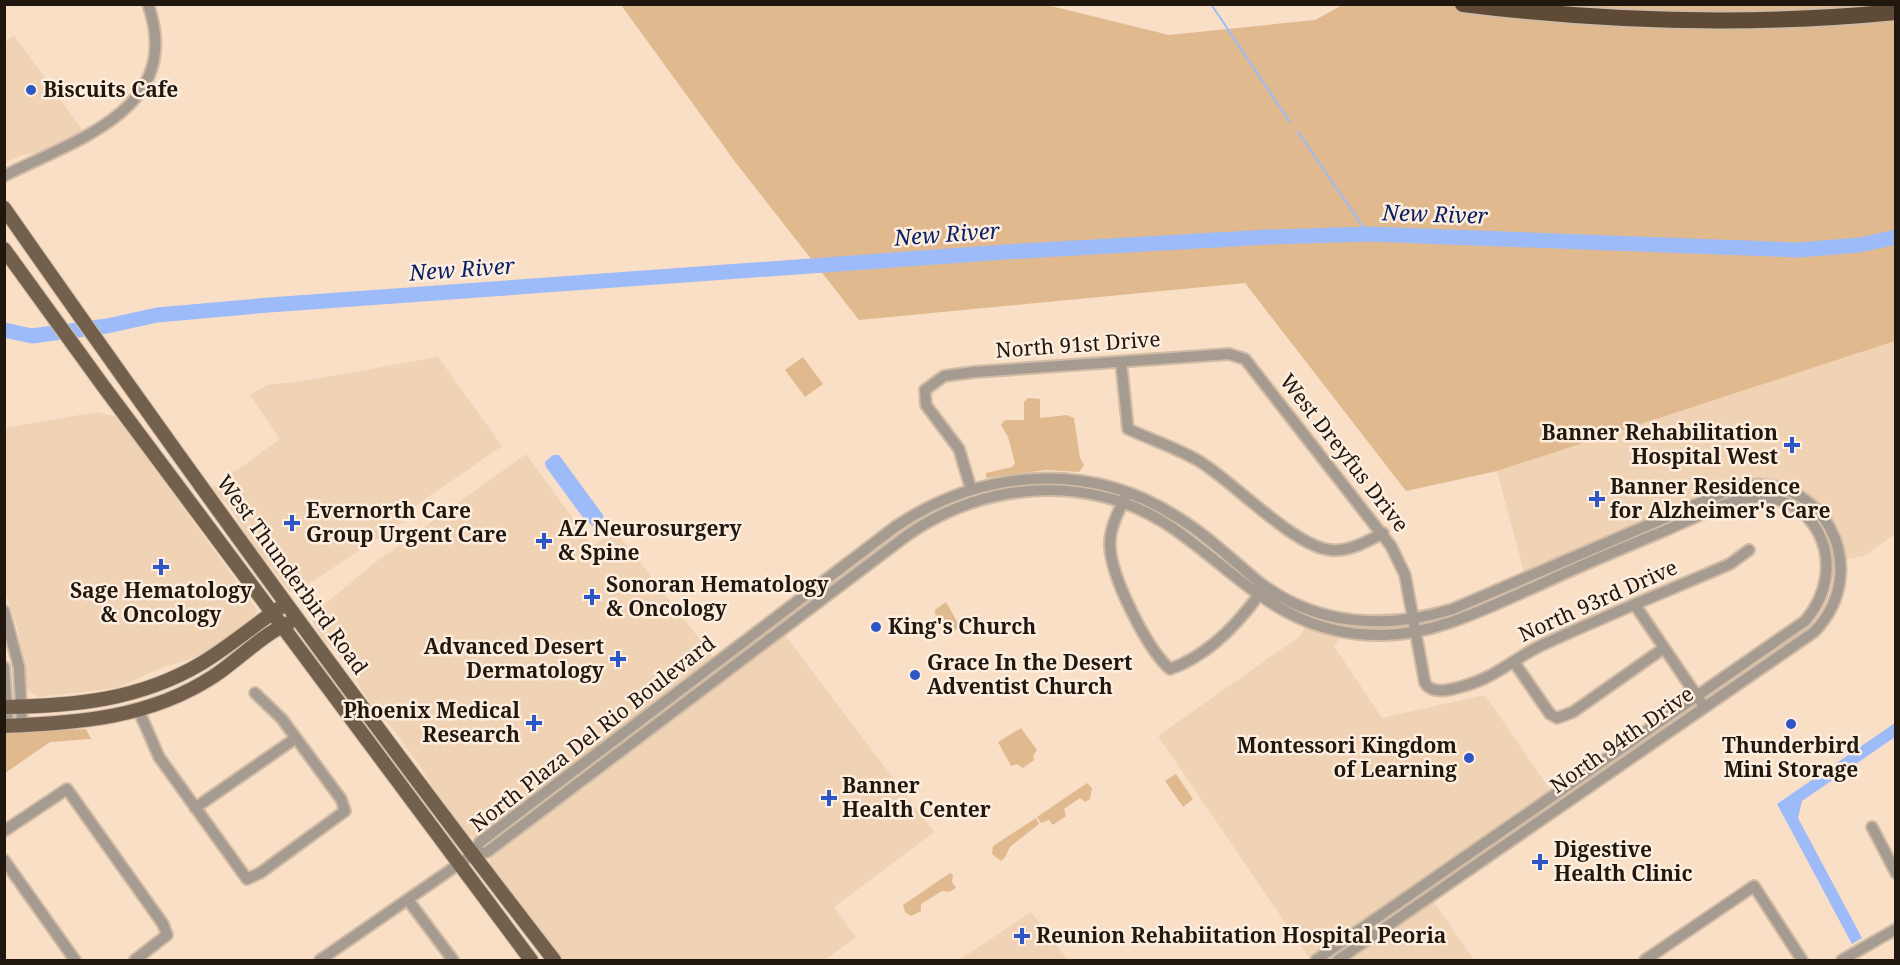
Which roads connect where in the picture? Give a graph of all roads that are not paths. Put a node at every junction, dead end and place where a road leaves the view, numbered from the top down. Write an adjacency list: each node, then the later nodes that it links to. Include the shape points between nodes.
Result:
1 (148, 4): 4 (street, via 156,37 154,58 131,106 98,130)
2 (1463, 4): 3 (highway, via 1542,14 1672,20 1772,20)
3 (1896, 12)
4 (4, 176)
5 (4, 208): 22 (main road, West Thunderbird Road, via 126,384)
6 (4, 249): 25 (main road, West Thunderbird Road)
7 (1238, 356): 8 (street, North 91st Drive); 17 (street, West Dreyfus Drive, via 1253,368)
8 (1121, 362): 10 (street, North 91st Drive, via 956,374 944,376 926,390 926,405 959,449); 17 (street, via 1128,429 1199,461 1301,539 1318,546 1346,548)
9 (1034, 478): 10 (street, North Plaza Del Rio Boulevard); 11 (street); 12 (street, North Plaza Del Rio Boulevard, via 1080,480)
10 (971, 489): 13 (street, North Plaza Del Rio Boulevard)
11 (1035, 490): 12 (street, North Plaza Del Rio Boulevard); 15 (street, North Plaza Del Rio Boulevard, via 984,498)
12 (1125, 497): 21 (street, North Plaza Del Rio Boulevard, via 1174,529); 21 (street, via 1110,535 1111,555 1138,625 1170,669 1228,633); 26 (street, North Plaza Del Rio Boulevard, via 1152,502 1191,526 1271,590)
13 (931, 505): 15 (street); 19 (street, North Plaza Del Rio Boulevard, via 895,527)
14 (1815, 508): 28 (street, North Plaza Del Rio Boulevard, via 1790,492 1767,485 1734,488 1453,609); 42 (street, North 94th Drive, via 1832,529 1841,556 1841,583 1830,612 1814,632)
15 (936, 516): 20 (street, North Plaza Del Rio Boulevard)
16 (1807, 517): 32 (street, North Plaza Del Rio Boulevard, via 1765,497 1740,499 1467,616); 42 (street, North 94th Drive, via 1823,540 1827,558 1828,579 1817,606 1805,621)
17 (1383, 533): 28 (street, West Dreyfus Drive, via 1405,575)
18 (1749, 550): 23 (street, North 93rd Drive, via 1730,564)
19 (821, 584): 20 (street); 31 (street, North Plaza Del Rio Boulevard)
20 (828, 594): 33 (street, North Plaza Del Rio Boulevard)
21 (1258, 596): 30 (street, North Plaza Del Rio Boulevard)
22 (288, 603): 25 (main road); 27 (main road, West Thunderbird Road)
23 (1635, 605): 34 (street); 35 (street, North 93rd Drive)
24 (4, 611): 44 (street, via 16,650)
25 (273, 612): 29 (main road, West Thunderbird Road); 38 (main road, via 205,661)
26 (1326, 615): 28 (street, North Plaza Del Rio Boulevard, via 1358,622); 30 (street)
27 (299, 619): 29 (main road); 57 (main road, West Thunderbird Road)
28 (1412, 620): 32 (street, West Dreyfus Drive)
29 (282, 626): 45 (main road, via 204,682); 59 (main road, West Thunderbird Road)
30 (1323, 627): 32 (street, North Plaza Del Rio Boulevard, via 1375,635)
31 (763, 628): 33 (street); 37 (street, North Plaza Del Rio Boulevard)
32 (1414, 632): 40 (street, West Dreyfus Drive)
33 (771, 638): 39 (street, North Plaza Del Rio Boulevard)
34 (1664, 648): 35 (street, via 1573,712 1557,718 1550,714); 42 (street)
35 (1514, 662): 40 (street, North 93rd Drive, via 1493,676 1465,686)
36 (4, 667): 43 (street)
37 (700, 675): 39 (street); 46 (street, North Plaza Del Rio Boulevard)
38 (171, 679): 44 (main road, via 109,700); 45 (main road, via 150,695)
39 (708, 686): 48 (street, North Plaza Del Rio Boulevard)
40 (1428, 688)
41 (255, 693): 49 (street)
42 (1701, 702): 52 (street, North 94th Drive); 54 (street, North 94th Drive)
43 (6, 707): 44 (main road); 47 (street)
44 (22, 707): 47 (street)
45 (139, 711): 47 (main road, via 83,722); 53 (street, via 159,757)
46 (639, 721): 48 (street); 50 (street, North Plaza Del Rio Boulevard)
47 (11, 725)
48 (647, 732): 51 (street, North Plaza Del Rio Boulevard)
49 (296, 738): 53 (street); 53 (street, via 341,799 345,811 260,873 247,879)
50 (548, 789): 51 (street); 57 (street, North Plaza Del Rio Boulevard, via 480,842)
51 (556, 800): 57 (street, North Plaza Del Rio Boulevard, via 487,852)
52 (1542, 805): 54 (street); 69 (street, North 94th Drive)
53 (195, 808)
54 (1549, 815): 70 (street, North 94th Drive)
55 (1872, 827): 60 (street)
56 (4, 831): 64 (street, via 67,789 163,924 167,935 161,943)
57 (472, 855): 59 (street, North Plaza Del Rio Boulevard); 68 (main road, West Thunderbird Road)
58 (4, 860): 63 (street)
59 (459, 864): 61 (street, North Plaza Del Rio Boulevard); 67 (main road, West Thunderbird Road)
60 (1896, 873)
61 (408, 900): 65 (street, North Plaza Del Rio Boulevard); 66 (street)
62 (1896, 929): 73 (street)
63 (75, 960)
64 (135, 960)
65 (321, 960)
66 (453, 960)
67 (531, 960)
68 (554, 960)
69 (1316, 960)
70 (1338, 960)
71 (1645, 960): 72 (street, via 1754,886)
72 (1802, 960)
73 (1842, 960)

